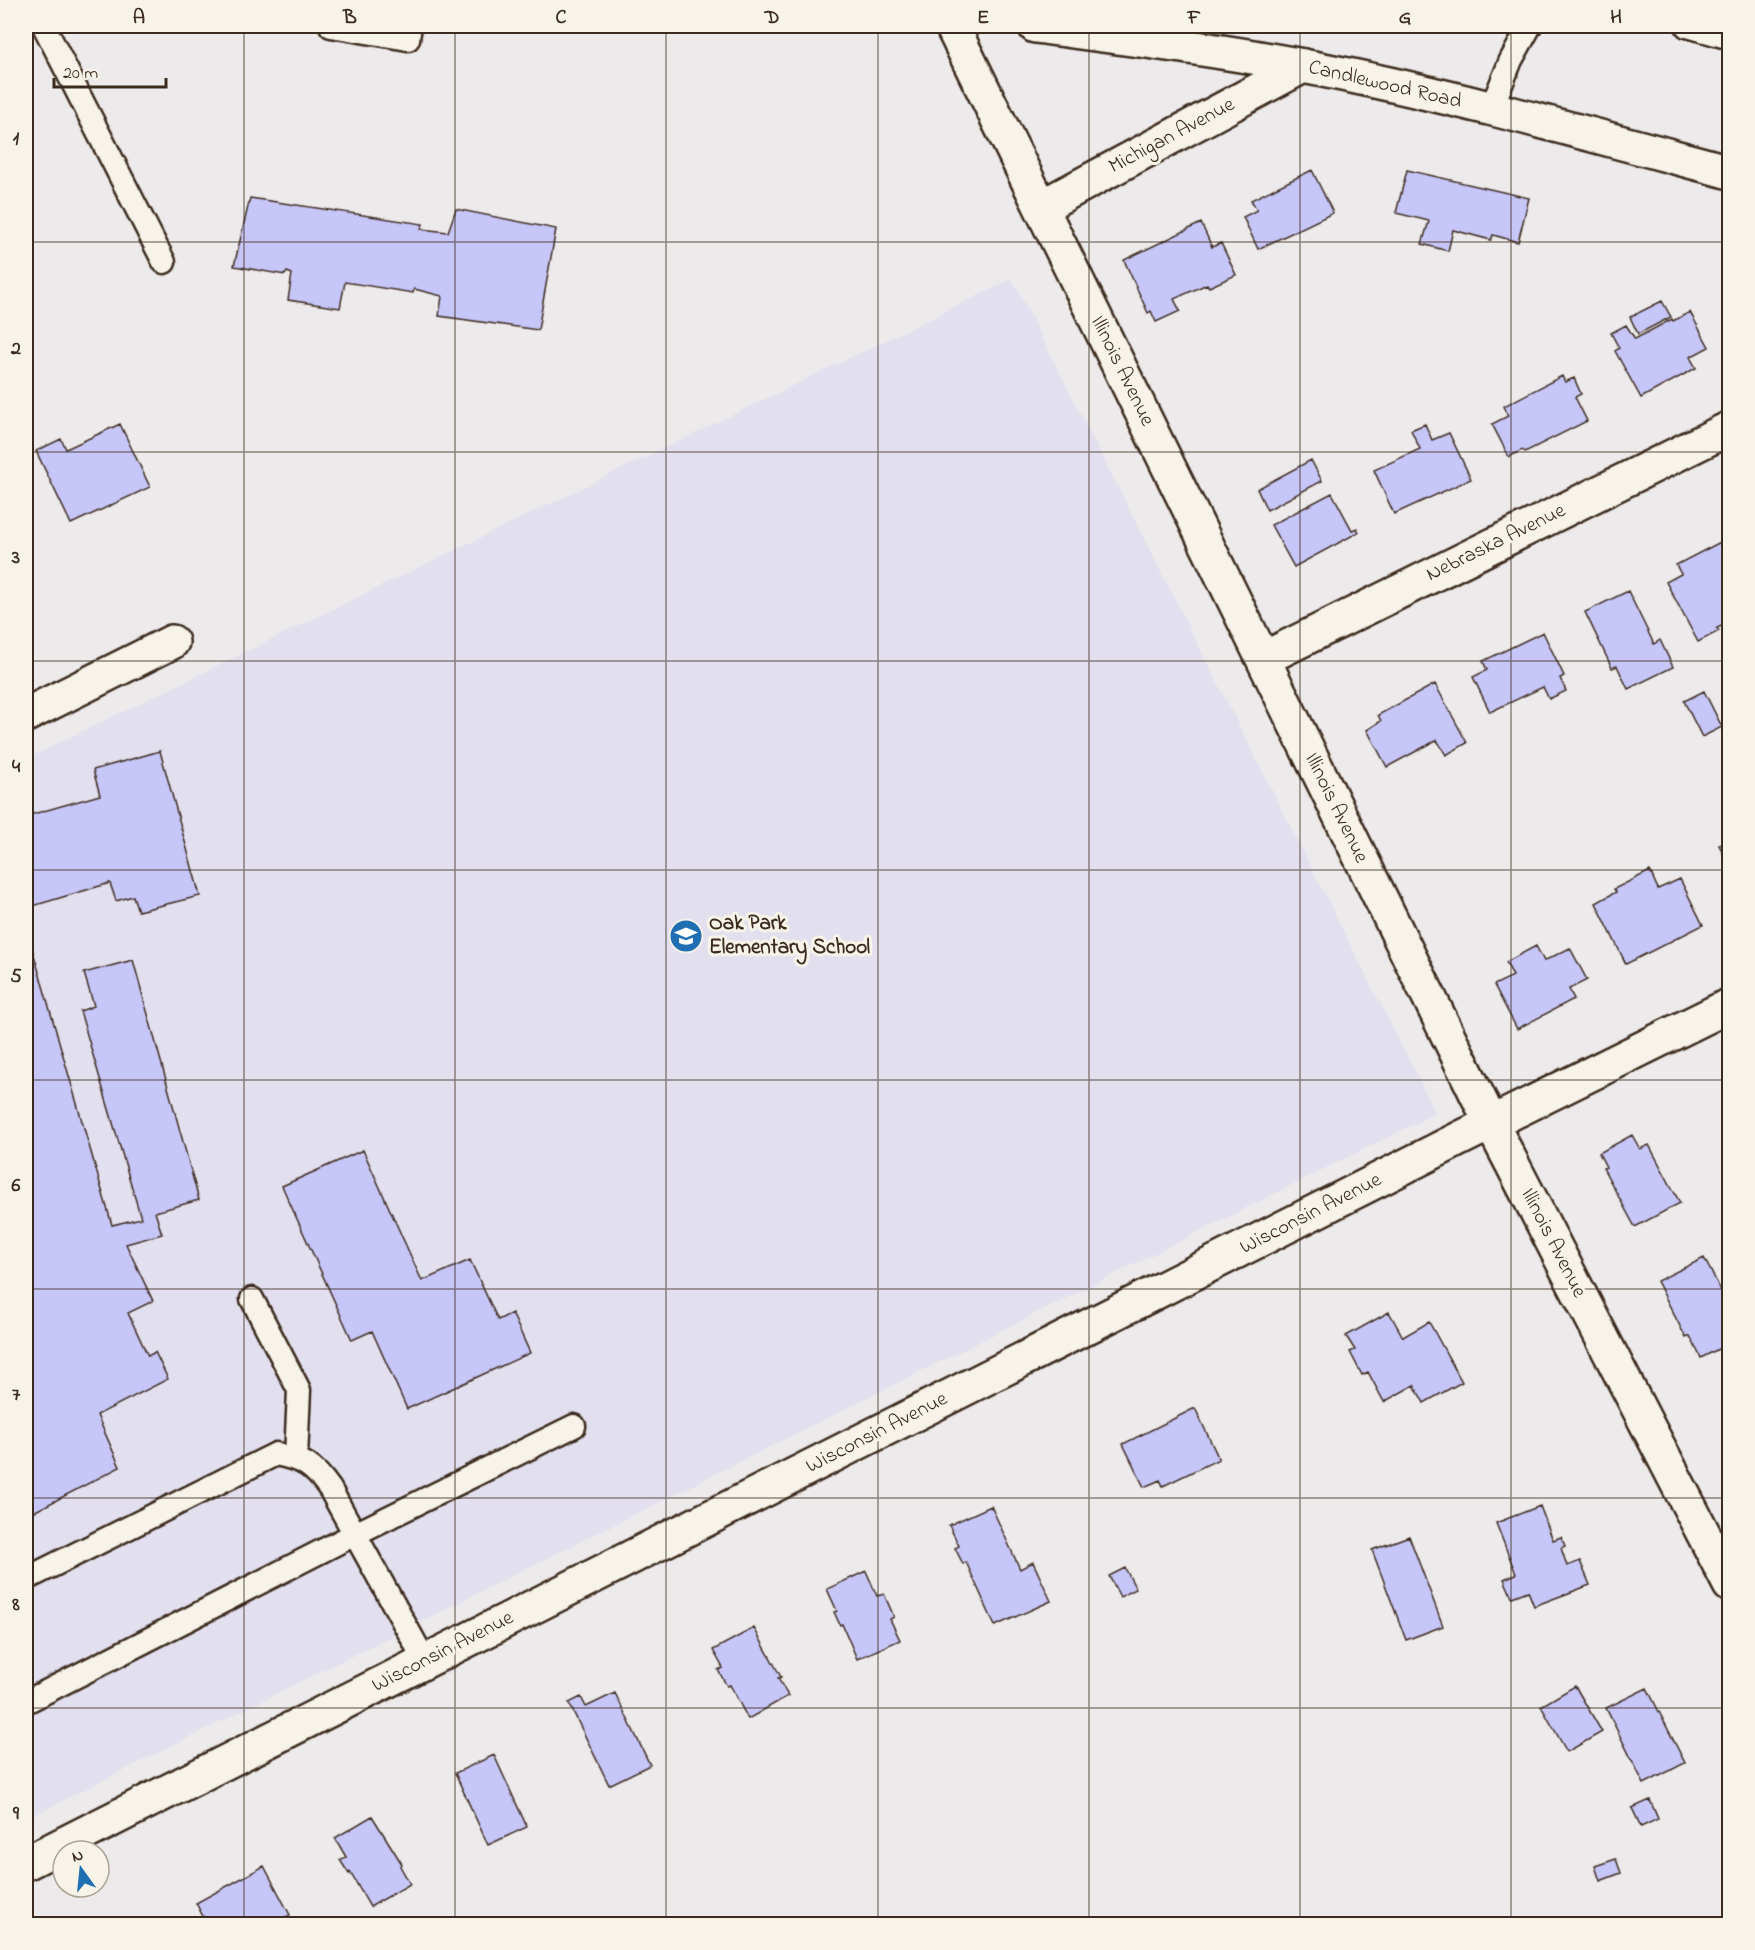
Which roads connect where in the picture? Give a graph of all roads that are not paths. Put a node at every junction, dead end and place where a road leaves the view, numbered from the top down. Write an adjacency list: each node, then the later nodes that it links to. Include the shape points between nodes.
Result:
1 (44, 26): 14 (lane)
2 (331, 26): 3 (lane, via 408,39)
3 (411, 26)
4 (952, 26): 13 (street, Illinois Avenue)
5 (1035, 26): 8 (street, Candlewood Road)
6 (1530, 26): 11 (lane)
7 (1687, 26): 9 (lane)
8 (1139, 33): 10 (street, Candlewood Road)
9 (1730, 38)
10 (1303, 66): 11 (street, Candlewood Road); 13 (street, Michigan Avenue)
11 (1491, 110): 12 (street, Candlewood Road)
12 (1730, 172)
13 (1041, 207): 17 (street, Illinois Avenue)
14 (164, 262)
15 (1730, 428): 17 (street, Nebraska Avenue)
16 (172, 642): 18 (street)
17 (1263, 659): 20 (street, Illinois Avenue)
18 (26, 715)
19 (1730, 1005): 20 (street, Wisconsin Avenue)
20 (1491, 1123): 26 (street, Illinois Avenue); 27 (street, Wisconsin Avenue)
21 (252, 1299): 23 (lane, via 299,1390)
22 (574, 1426): 24 (lane)
23 (296, 1458): 24 (lane, via 318,1472); 25 (lane, via 276,1454)
24 (355, 1534): 27 (lane); 28 (lane)
25 (26, 1579)
26 (1730, 1585)
27 (425, 1661): 29 (street, Wisconsin Avenue)
28 (26, 1702)
29 (26, 1863)

